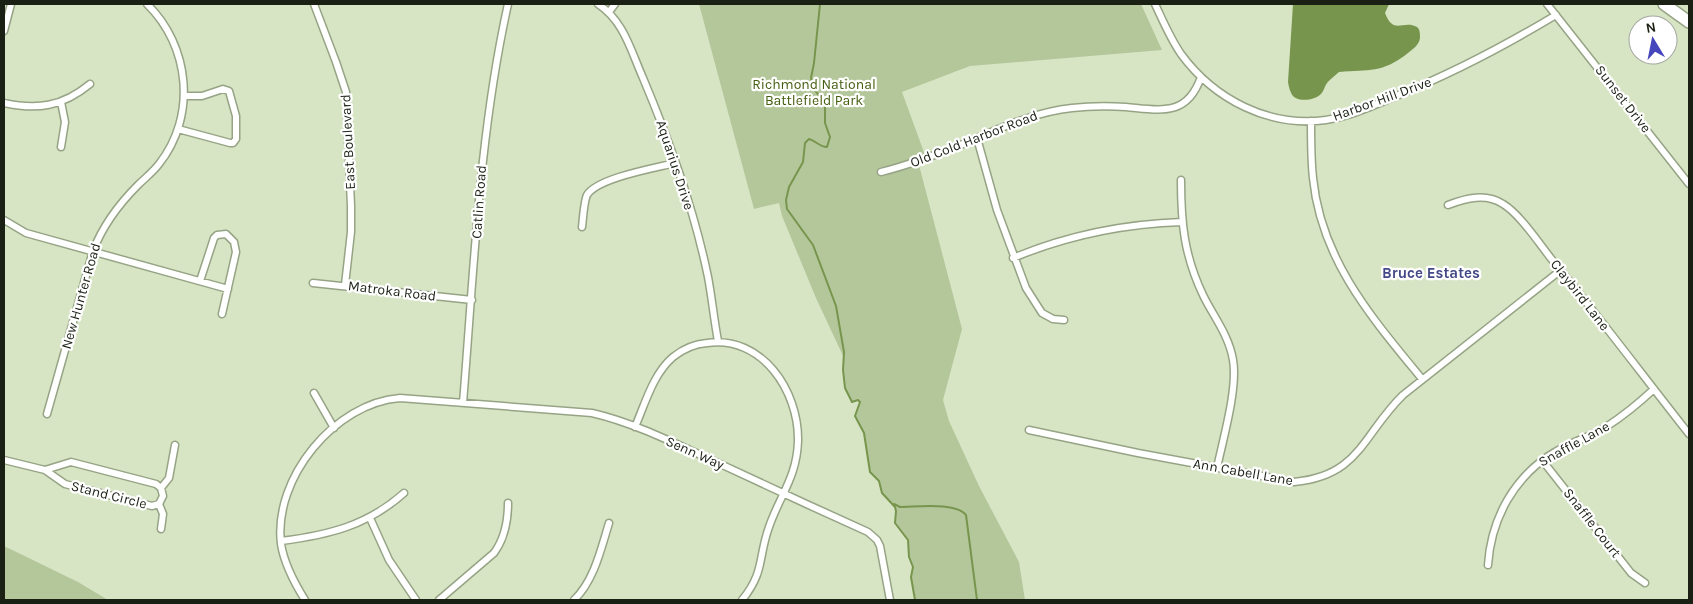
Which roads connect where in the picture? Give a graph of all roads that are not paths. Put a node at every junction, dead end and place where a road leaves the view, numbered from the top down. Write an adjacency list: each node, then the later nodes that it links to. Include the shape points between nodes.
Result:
1 (11, 4): 13 (street)
2 (147, 4): 16 (street, New Hunter Road, via 175,47 182,69)
3 (314, 4): 36 (street, East Boulevard, via 346,92 351,206)
4 (508, 4): 38 (street, Catlin Road, via 481,173)
5 (598, 4): 10 (street, Aquarius Drive)
6 (614, 4): 10 (street)
7 (1154, 4): 14 (street, Harbor Hill Drive, via 1176,46)
8 (1547, 4): 11 (street, Sunset Drive)
9 (1664, 4): 12 (highway)
10 (609, 12): 23 (street, Aquarius Drive, via 623,30)
11 (1556, 15): 19 (street, Harbor Hill Drive, via 1479,59 1418,87 1341,117); 26 (street, Sunset Drive)
12 (1689, 22)
13 (4, 31)
14 (1201, 77): 19 (street, Harbor Hill Drive, via 1225,96 1253,111 1282,119); 21 (street, Old Cold Harbor Road, via 1193,94 1174,108 1096,106 1054,110 1022,118)
15 (90, 84): 17 (street)
16 (184, 96): 20 (street, New Hunter Road); 20 (street, via 229,91 236,116 236,139 230,144)
17 (61, 102): 18 (street, via 37,107); 22 (street, via 65,122)
18 (4, 103)
19 (1311, 121): 42 (street, via 1315,192 1335,258 1359,298)
20 (178, 129): 31 (street, New Hunter Road, via 158,165 112,214)
21 (977, 138): 24 (street, Old Cold Harbor Road); 32 (street)
22 (61, 147)
23 (675, 163): 30 (street, via 600,184 587,196); 41 (street, Aquarius Drive, via 708,277)
24 (881, 172)
25 (1181, 180): 29 (street)
26 (1689, 184)
27 (1448, 204): 33 (street, Claybird Lane, via 1481,197 1504,204)
28 (4, 220): 31 (street, via 26,232)
29 (1182, 222): 32 (street, via 1096,231 1051,243); 54 (street, via 1194,274 1228,339 1234,362 1234,382)
30 (582, 227)
31 (93, 251): 34 (street); 46 (street, New Hunter Road)
32 (1013, 258): 40 (street, via 1039,310 1053,319)
33 (1561, 270): 42 (street, Ann Cabell Lane); 43 (street, Claybird Lane)
34 (200, 281): 37 (street); 37 (street, via 214,238 226,234 234,242 236,252)
35 (313, 283): 36 (street, Matroka Road)
36 (345, 285): 38 (street, Matroka Road)
37 (228, 289): 39 (street)
38 (472, 300): 45 (street, Catlin Road)
39 (222, 314)
40 (1064, 320)
41 (718, 341): 47 (street, via 691,346 664,366); 58 (street, via 734,343 752,351 772,369 788,392 795,414 798,443 794,469)
42 (1422, 379): 54 (street, Ann Cabell Lane, via 1385,414 1350,461 1330,474 1294,482)
43 (1654, 389): 50 (street, Claybird Lane); 53 (street, Snaffle Lane, via 1605,428)
44 (314, 393): 48 (street)
45 (463, 402): 47 (street, Senn Way, via 592,413); 48 (street, Senn Way, via 390,399 370,405)
46 (48, 414)
47 (635, 427): 58 (street, Senn Way)
48 (334, 428): 64 (street, Senn Way, via 312,449 296,474 282,512)
49 (1029, 430): 54 (street, Ann Cabell Lane)
50 (1689, 434)
51 (175, 444): 56 (street, via 169,478)
52 (4, 460): 55 (street)
53 (1542, 460): 65 (street, Snaffle Lane, via 1507,498 1495,529); 66 (street, Snaffle Court, via 1631,573)
54 (1217, 468)
55 (45, 470): 56 (street, Stand Circle, via 70,462); 60 (street, Stand Circle, via 65,484 152,506)
56 (161, 488): 60 (street, Stand Circle, via 163,496)
57 (404, 494): 61 (street)
58 (784, 494): 71 (street, via 766,534 759,572); 72 (street, Senn Way, via 872,535 880,546)
59 (508, 503): 69 (street, via 507,526 499,546)
60 (159, 504): 63 (street, via 163,514)
61 (370, 518): 64 (street, via 325,534); 68 (street, via 389,560)
62 (609, 523): 70 (street, via 589,579)
63 (161, 529)
64 (281, 541): 67 (street)
65 (1488, 565)
66 (1645, 583)
67 (305, 600)
68 (416, 600)
69 (439, 600)
70 (574, 600)
71 (742, 600)
72 (890, 600)

